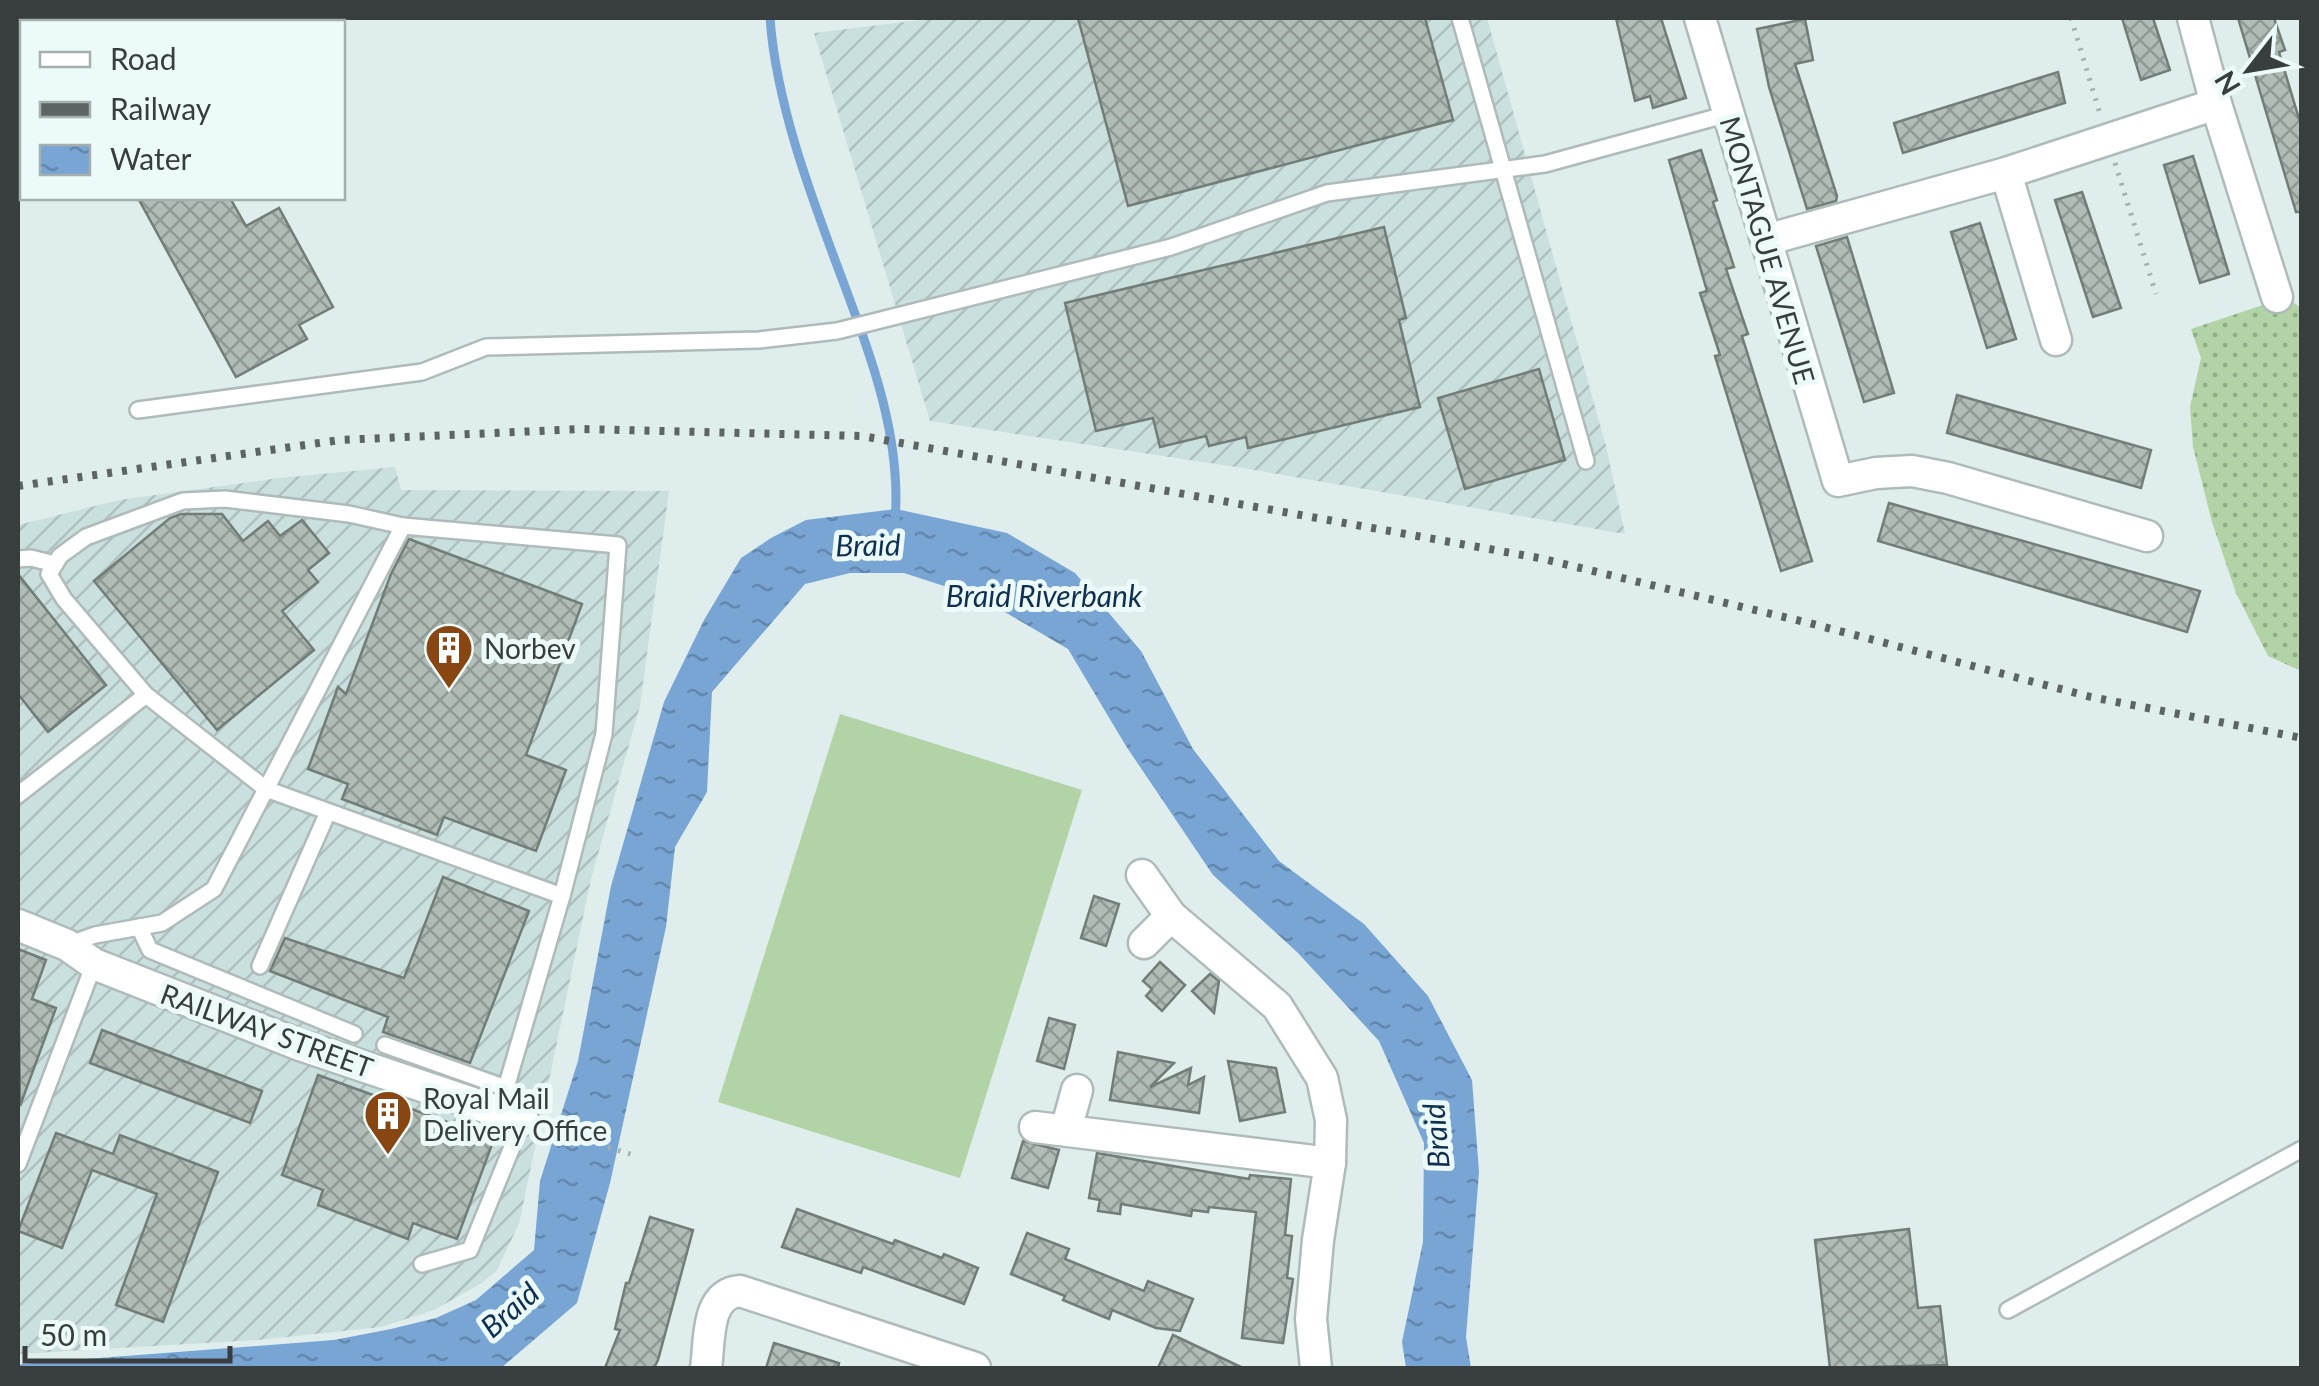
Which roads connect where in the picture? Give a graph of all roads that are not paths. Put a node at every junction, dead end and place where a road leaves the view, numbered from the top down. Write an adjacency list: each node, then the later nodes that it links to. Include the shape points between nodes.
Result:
1 (1460, 18): 6 (lane)
2 (1700, 18): 5 (street, MONTAGUE AVENUE)
3 (2193, 18): 4 (street)
4 (2216, 104): 7 (street); 9 (street)
5 (1728, 114): 6 (lane); 8 (street, MONTAGUE AVENUE)
6 (1503, 172): 11 (lane, via 1327,193 1171,246 838,330 760,340 486,347 422,372); 12 (lane)
7 (2006, 173): 8 (street); 10 (street)
8 (1766, 240): 14 (street, MONTAGUE AVENUE, via 1838,481 1912,472 1948,478)
9 (2277, 297)
10 (2056, 340)
11 (138, 410)
12 (1586, 461)
13 (403, 526): 16 (lane, via 225,499 183,500 86,537); 18 (lane); 22 (lane, via 618,545 604,734)
14 (2147, 536)
15 (18, 560): 16 (lane)
16 (55, 564): 17 (lane, via 49,574 64,600)
17 (146, 695): 18 (lane); 19 (lane)
18 (266, 789): 20 (lane); 25 (lane, via 214,889 162,923)
19 (18, 795)
20 (328, 812): 22 (lane); 29 (lane)
21 (1142, 875): 23 (street)
22 (562, 896): 31 (lane, via 506,1088)
23 (1172, 916): 26 (street); 37 (street, via 1277,1006 1322,1078 1331,1120)
24 (18, 925): 27 (street, RAILWAY STREET)
25 (139, 927): 27 (lane); 30 (lane, via 150,950)
26 (1144, 943)
27 (67, 945): 28 (street, RAILWAY STREET)
28 (94, 964): 33 (street, RAILWAY STREET, via 300,1045); 38 (lane)
29 (260, 966)
30 (354, 1034)
31 (386, 1045)
32 (1077, 1090): 35 (street)
33 (531, 1122): 39 (lane, via 470,1250)
34 (1035, 1127): 35 (street)
35 (1066, 1130): 37 (street)
36 (2302, 1149): 40 (lane)
37 (1330, 1163): 43 (street, via 1311,1319)
38 (18, 1164)
39 (422, 1264)
40 (2008, 1310)
41 (706, 1368): 42 (street, via 716,1306 740,1290)
42 (975, 1368)
43 (1316, 1368)

